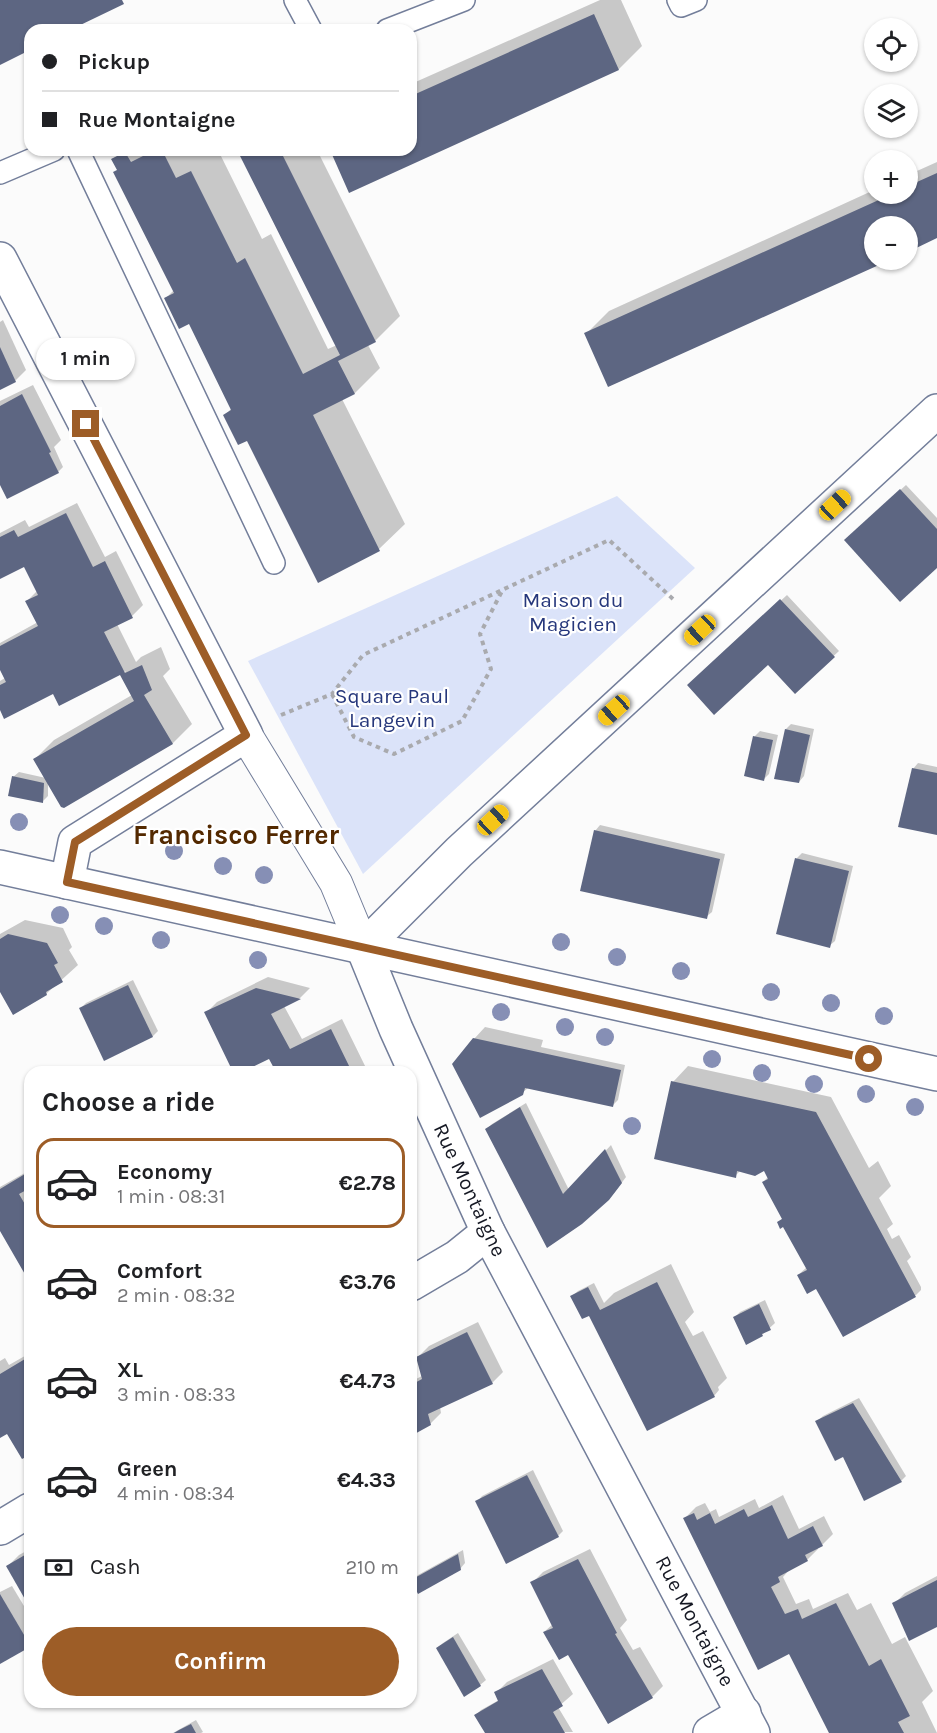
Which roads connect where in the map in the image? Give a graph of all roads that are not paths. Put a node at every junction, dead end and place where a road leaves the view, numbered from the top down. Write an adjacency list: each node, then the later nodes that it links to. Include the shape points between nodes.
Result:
1 (295, 0): 5 (lane)
2 (464, 0): 6 (lane)
3 (678, 0): 4 (lane, via 681,6)
4 (696, 0)
5 (307, 24)
6 (402, 24)
7 (40, 156): 9 (lane)
8 (81, 156): 12 (lane)
9 (0, 173)
10 (0, 259): 13 (street, Rue Montaigne)
11 (937, 411): 16 (street, via 459,852)
12 (274, 563)
13 (246, 735): 15 (street, via 75,842); 16 (street, Rue Montaigne, via 336,883)
14 (0, 867): 15 (street)
15 (67, 882): 16 (street)
16 (363, 948): 17 (street, Rue Montaigne); 18 (street)
17 (413, 1066)
18 (937, 1074)
19 (417, 1075): 20 (street, Rue Montaigne)
20 (488, 1232): 21 (street, via 457,1257); 24 (street, Rue Montaigne)
21 (417, 1280)
22 (24, 1514): 23 (street)
23 (0, 1528)
24 (749, 1723): 25 (street)
25 (710, 1733)

